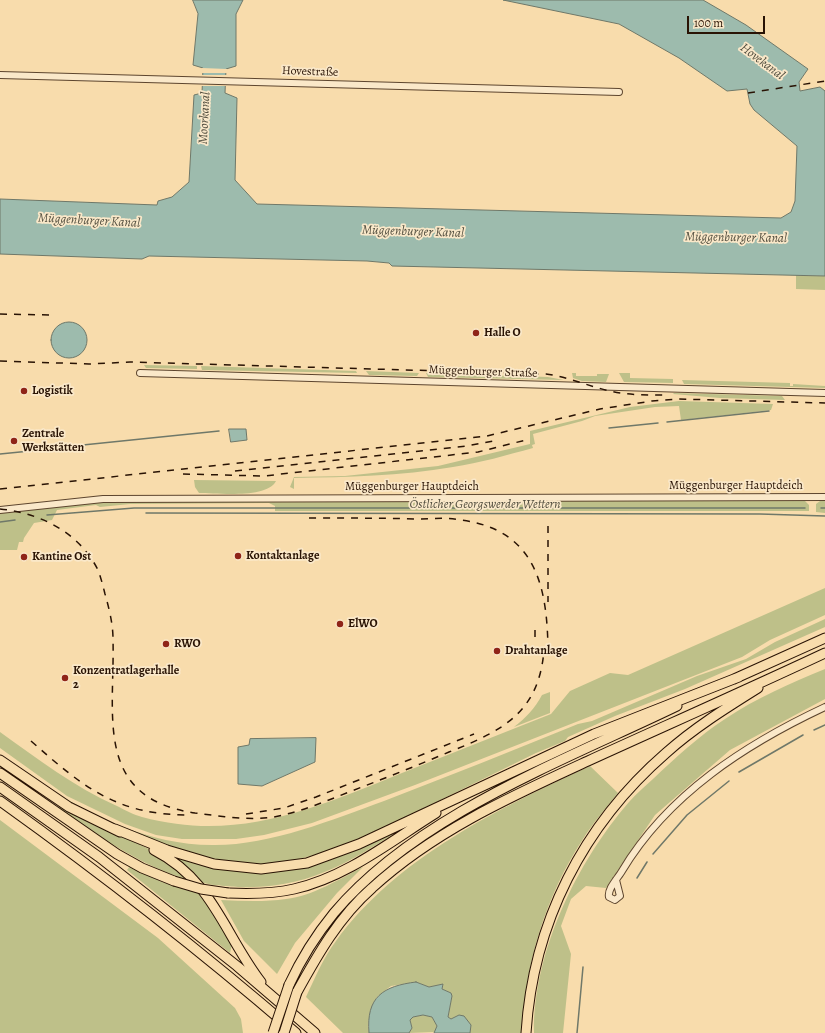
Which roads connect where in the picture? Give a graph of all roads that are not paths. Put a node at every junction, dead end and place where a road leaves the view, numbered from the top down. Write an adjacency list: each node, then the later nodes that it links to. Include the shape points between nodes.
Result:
1 (0, 74): 2 (street, Hovestraße)
2 (619, 92)
3 (140, 373): 4 (street, Müggenburger Straße)
4 (825, 393)
5 (825, 497): 6 (street, Müggenburger Hauptdeich, via 103,499)
6 (0, 510)
7 (825, 638): 10 (highway)
8 (825, 653): 9 (highway)
9 (781, 674): 21 (highway, bridge, via 553,777 444,833 403,862 371,888 342,919 320,950 297,992); 24 (highway, via 719,713 666,752 604,818 572,868 549,919 532,980)
10 (739, 677): 15 (highway, via 594,734); 20 (highway, bridge, via 499,792 452,817 378,869 334,913 311,944 289,985)
11 (825, 707): 18 (street, via 752,746 700,783 652,830)
12 (0, 760): 17 (highway, via 70,807)
13 (0, 773): 15 (highway, bridge, via 117,854 142,868 201,889 228,893 294,889 319,881 353,866)
14 (0, 787): 19 (highway, via 99,857)
15 (466, 794): 17 (highway, via 359,844 307,863 282,867 261,869 214,864 167,850)
16 (0, 801): 22 (highway, via 91,867)
17 (115, 829): 19 (highway, via 160,852 192,877 215,905 243,956)
18 (616, 880)
19 (273, 997): 23 (highway)
20 (273, 1033)
21 (284, 1033)
22 (296, 1033)
23 (315, 1033)
24 (526, 1033)

